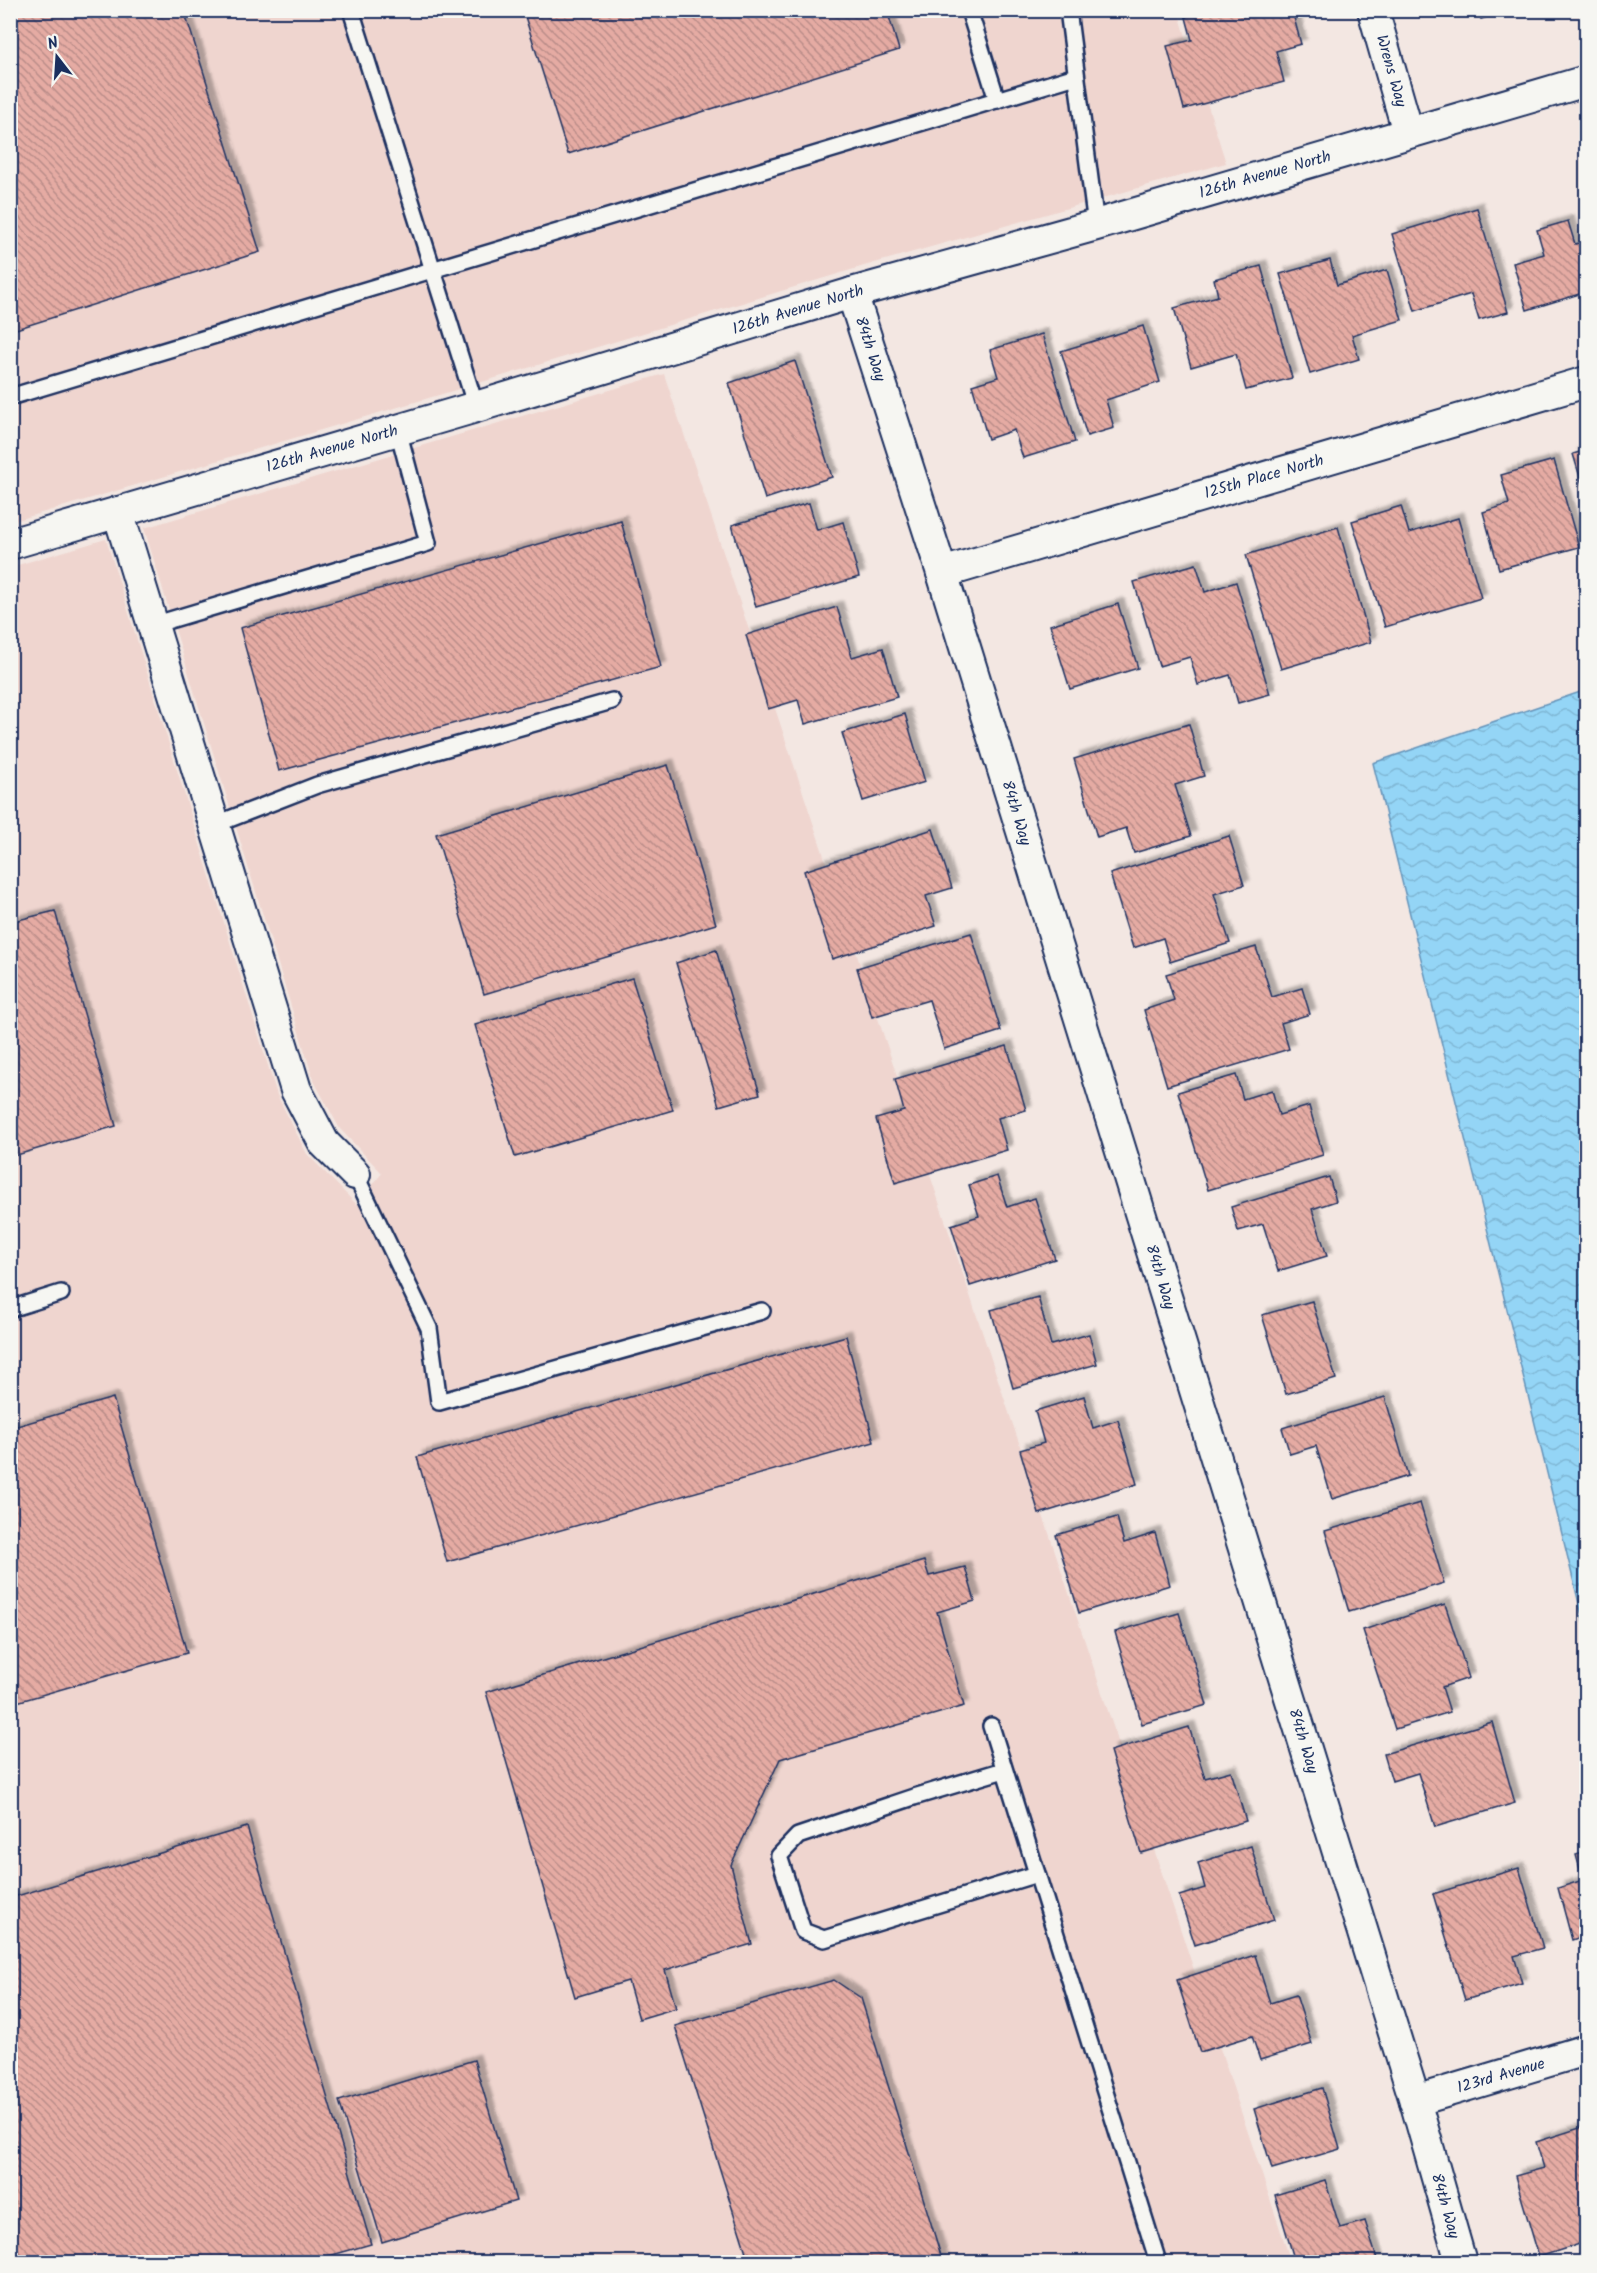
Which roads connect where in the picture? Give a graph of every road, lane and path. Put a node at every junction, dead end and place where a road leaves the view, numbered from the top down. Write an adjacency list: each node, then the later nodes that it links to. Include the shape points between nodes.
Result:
1 (351, 10): 10 (lane)
2 (969, 10): 7 (lane)
3 (1068, 10): 5 (lane)
4 (1373, 10): 8 (street, Wrens Way)
5 (1076, 76): 7 (lane); 9 (lane)
6 (1587, 81): 8 (street, 126th Avenue North)
7 (997, 100): 10 (lane)
8 (1408, 132): 9 (street, 126th Avenue North)
9 (1096, 225): 11 (street, 126th Avenue North)
10 (433, 270): 13 (lane); 14 (lane)
11 (852, 293): 14 (street, 126th Avenue North); 18 (street, 84th Way)
12 (1587, 382): 18 (street, 125th Place North)
13 (10, 398)
14 (476, 408): 15 (street, 126th Avenue North)
15 (398, 430): 16 (street, 126th Avenue North); 19 (lane, via 428,543)
16 (118, 512): 17 (street, 126th Avenue North); 19 (street)
17 (10, 544)
18 (942, 573): 30 (street, 84th Way)
19 (153, 625): 21 (street)
20 (612, 701): 21 (lane, via 317,784)
21 (214, 825): 22 (street, via 296,1090 324,1143)
22 (355, 1174): 25 (lane, via 429,1328 439,1402)
23 (61, 1293): 24 (lane)
24 (10, 1309)
25 (762, 1311)
26 (991, 1726): 27 (lane)
27 (1004, 1770): 28 (lane); 28 (lane, via 798,1836 779,1856 803,1931 824,1939)
28 (1037, 1874): 31 (lane)
29 (1587, 2050): 30 (street, 123rd Avenue)
30 (1415, 2101): 32 (street, 84th Way)
31 (1158, 2262)
32 (1461, 2262)

